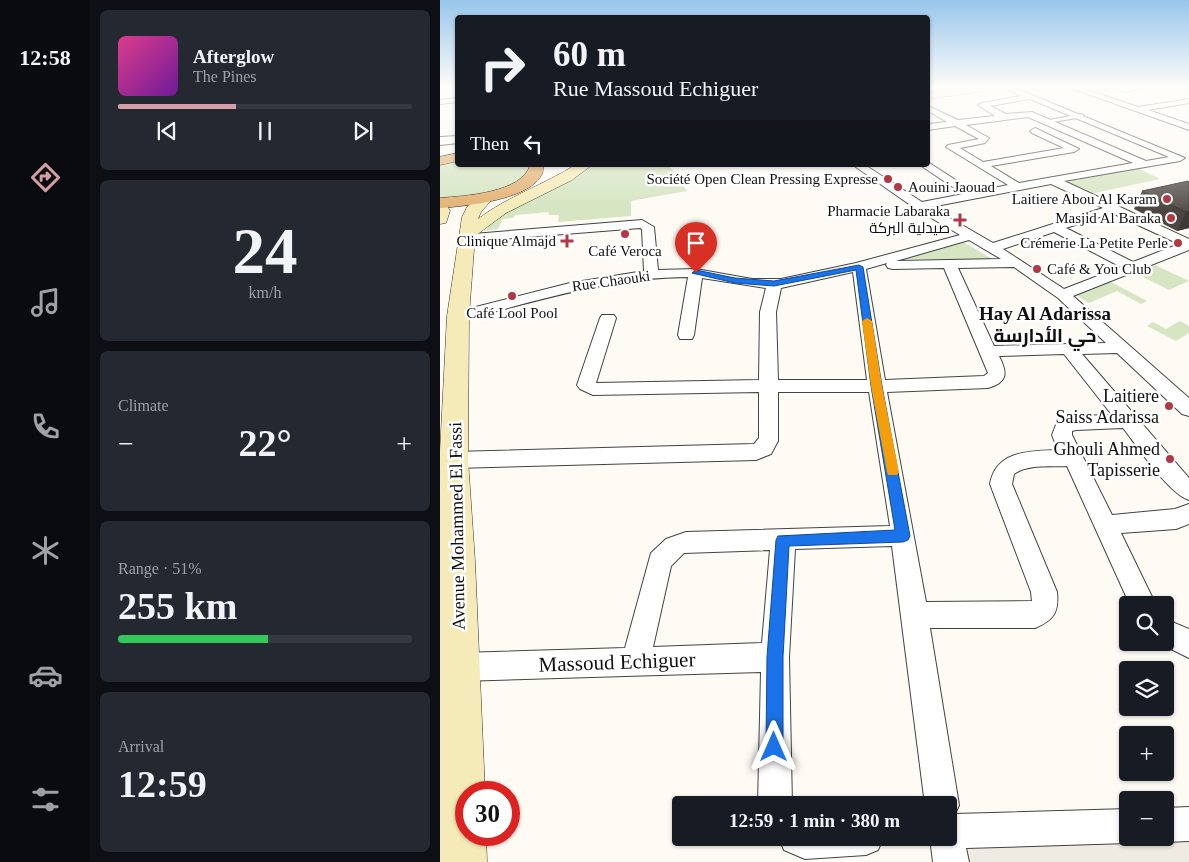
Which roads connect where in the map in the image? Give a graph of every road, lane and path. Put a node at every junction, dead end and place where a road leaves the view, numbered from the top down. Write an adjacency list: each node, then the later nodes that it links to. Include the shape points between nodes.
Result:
1 (965, 128): 13 (street, via 985,139 951,147)
2 (1030, 128): 8 (street)
3 (1063, 128): 7 (street)
4 (1112, 128): 9 (street)
5 (455, 139): 6 (street)
6 (440, 141)
7 (1098, 144): 8 (street); 12 (street)
8 (1074, 149): 13 (street)
9 (1182, 156): 12 (street)
10 (455, 158): 11 (highway)
11 (440, 161)
12 (1142, 164): 18 (street)
13 (981, 165): 19 (street)
14 (582, 167): 29 (main road, via 500,210)
15 (861, 167): 23 (street)
16 (930, 167): 20 (street)
17 (537, 168): 21 (highway, via 531,178 519,186)
18 (1052, 180): 19 (street); 25 (street)
19 (1018, 187): 20 (street)
20 (973, 196): 23 (street)
21 (486, 197): 22 (highway); 29 (main road, Avenue Mohammed El Fassi, via 472,212)
22 (440, 202)
23 (920, 206): 28 (street); 31 (street, via 940,230 940,237)
24 (440, 207): 26 (main road)
25 (1115, 208): 27 (street); 30 (street)
26 (440, 219)
27 (1056, 228): 32 (street); 36 (street)
28 (970, 236): 31 (street, Rue Chaouki); 32 (street)
29 (466, 238): 38 (street, via 642,224 648,227); 41 (main road, Avenue Mohammed El Fassi)
30 (1189, 244): 36 (street)
31 (932, 246): 35 (street, Rue Chaouki)
32 (992, 248): 33 (street)
33 (1017, 263): 34 (street); 40 (street)
34 (949, 264): 35 (street); 46 (street)
35 (863, 266): 39 (street, Rue Chaouki); 48 (street)
36 (1133, 268): 40 (street)
37 (696, 273): 38 (street, Rue Chaouki); 39 (street, Rue Chaouki); 43 (street)
38 (650, 275): 41 (street, Rue Chaouki, via 573,285)
39 (774, 284): 47 (street, via 768,312)
40 (1062, 295): 44 (street)
41 (458, 316): 52 (main road, Avenue Mohammed El Fassi)
42 (608, 318): 47 (street, via 586,385 593,389)
43 (686, 335)
44 (1121, 348): 45 (street); 49 (street)
45 (1069, 350): 46 (street); 50 (street)
46 (989, 356): 48 (street, via 996,376 988,382)
47 (769, 386): 48 (street); 52 (street, via 769,438 767,446 756,452)
48 (877, 386): 56 (street)
49 (1189, 409)
50 (1128, 421): 51 (street, via 1073,423 1064,427 1061,432 1063,441); 53 (street)
51 (1074, 458): 55 (street); 59 (street, via 1018,462 1007,467 1002,474 1001,484 1044,592 1046,606 1041,612 1035,615)
52 (454, 460): 64 (main road, Avenue Mohammed El Fassi)
53 (1189, 491)
54 (1189, 514): 55 (street, via 1176,519)
55 (1105, 525): 58 (street)
56 (903, 536): 57 (street); 59 (street)
57 (783, 540): 62 (street); 63 (street, via 686,542 675,546 660,561)
58 (1139, 596)
59 (914, 615): 66 (street)
60 (1174, 636): 61 (street)
61 (1189, 644)
62 (775, 657): 63 (street, Massoud Echiguer); 65 (street)
63 (636, 661): 64 (street, Massoud Echiguer)
64 (460, 667): 72 (main road, Avenue Mohammed El Fassi)
65 (775, 796)
66 (941, 796)
67 (1189, 824): 68 (street)
68 (1174, 825)
69 (1119, 826): 70 (street)
70 (957, 831)
71 (948, 846): 73 (street)
72 (462, 862)
73 (951, 862)

